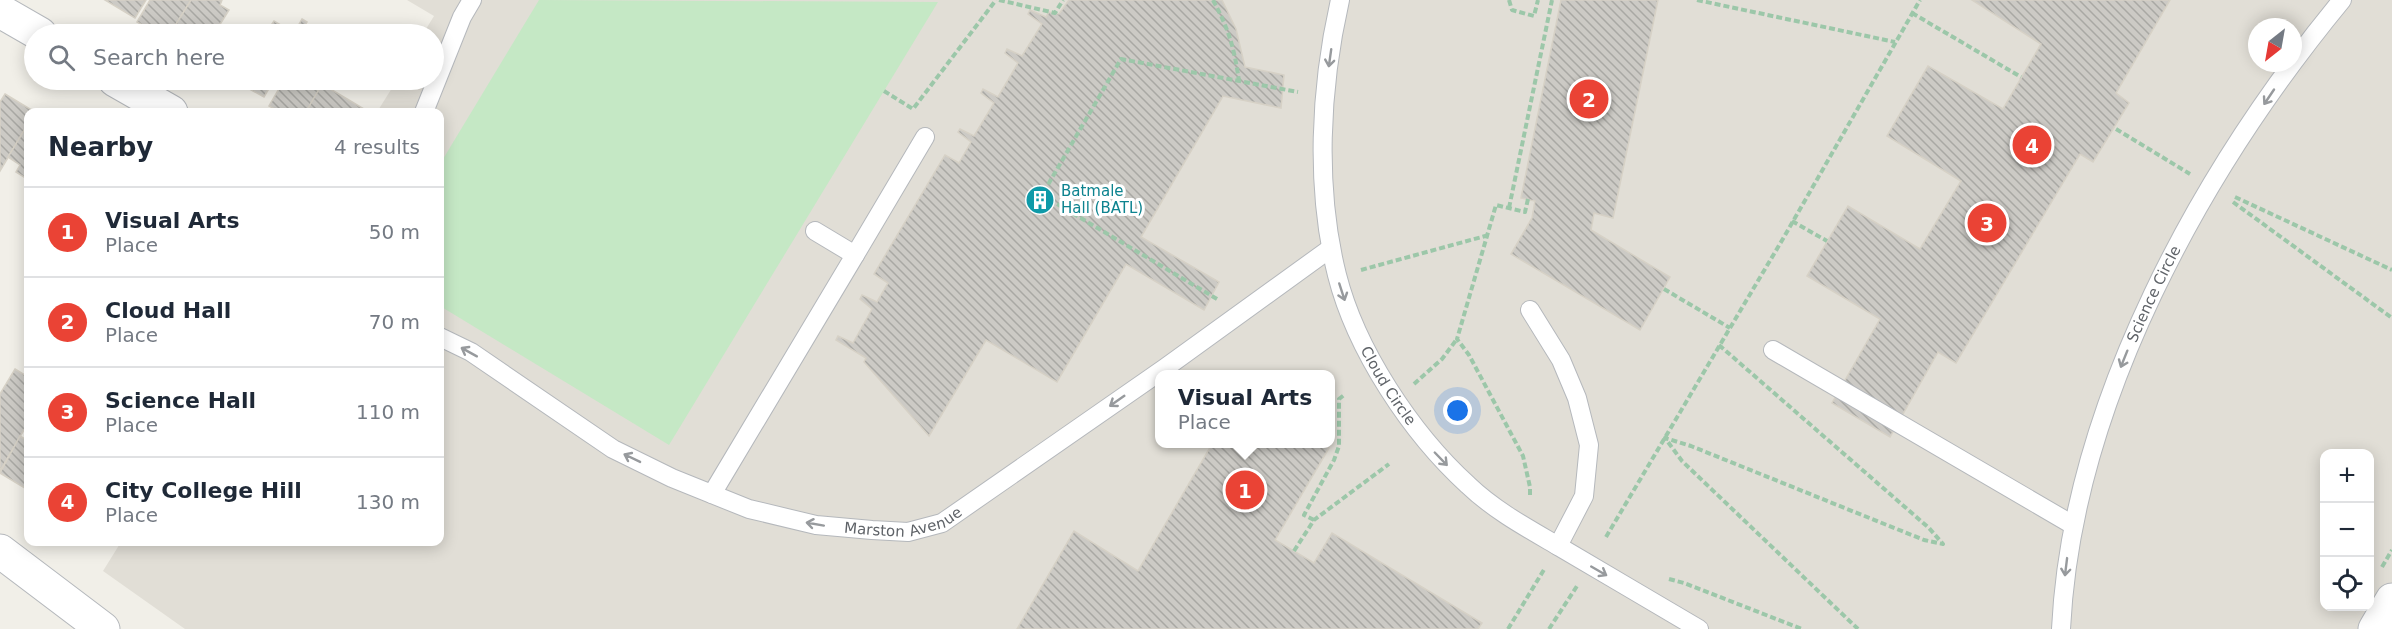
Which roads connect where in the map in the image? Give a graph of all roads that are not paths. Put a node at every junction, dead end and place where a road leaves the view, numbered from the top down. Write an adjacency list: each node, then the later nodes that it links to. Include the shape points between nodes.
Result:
1 (472, 0): 6 (lane)
2 (1340, 0): 13 (lane, Cloud Circle, one-way to 13, via 1326,99 1323,182)
3 (2342, 0): 21 (lane, Science Circle, one-way to 21, via 2284,76 2212,186 2176,250 2126,354 2102,415)
4 (0, 11): 5 (street)
5 (24, 25)
6 (444, 62)
7 (132, 90): 9 (street)
8 (433, 90): 10 (lane)
9 (164, 108)
10 (426, 108)
11 (925, 137): 14 (lane)
12 (815, 231): 14 (lane)
13 (1331, 248): 18 (lane, Marston Avenue); 22 (lane, Cloud Circle, one-way to 22, via 1344,299 1368,352 1396,401 1431,448 1469,486)
14 (855, 255): 20 (lane)
15 (1530, 310): 22 (lane, via 1561,360 1577,398 1589,445 1584,496)
16 (444, 339): 20 (lane, Marston Avenue, one-way to 16, via 613,449 471,352)
17 (1773, 350): 21 (lane)
18 (1167, 370)
19 (1155, 378): 20 (lane, Marston Avenue, one-way to 20, via 942,523 908,532 816,525 749,509)
20 (712, 494)
21 (2073, 525): 27 (lane, Science Circle, one-way to 27)
22 (1558, 546): 26 (lane, Cloud Circle, one-way to 26)
23 (0, 551): 25 (street)
24 (2392, 600): 28 (street)
25 (103, 629)
26 (1699, 629)
27 (2061, 629)
28 (2375, 629)

